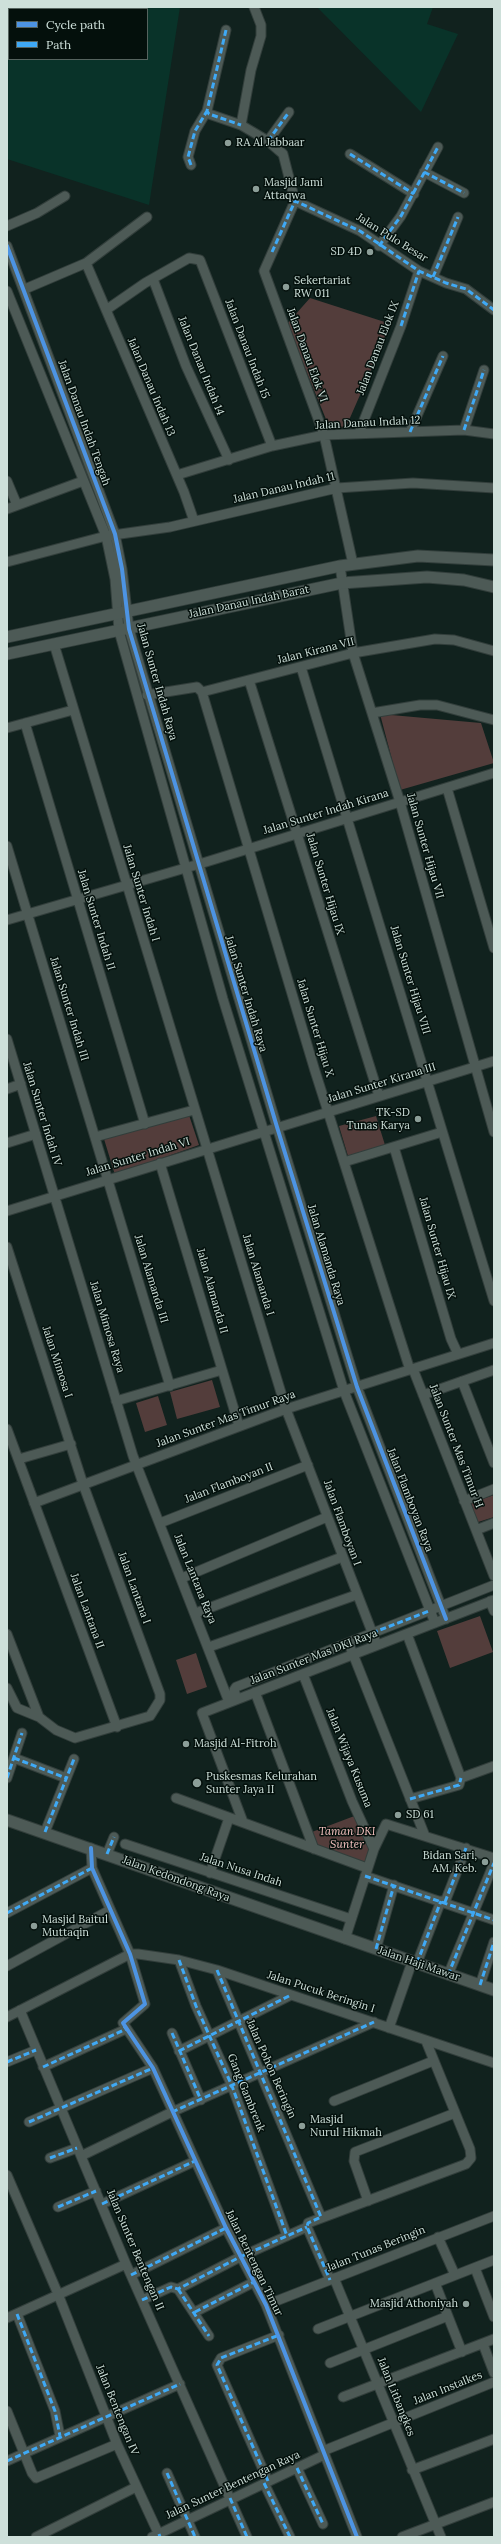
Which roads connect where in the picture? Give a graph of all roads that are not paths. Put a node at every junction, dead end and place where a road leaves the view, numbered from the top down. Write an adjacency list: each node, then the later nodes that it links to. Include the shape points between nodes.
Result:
1 (254, 7): 5 (street, via 261,36 251,70)
2 (226, 30): 3 (street)
3 (207, 111): 5 (street, via 209,114); 9 (street, via 195,131 188,157)
4 (289, 112): 6 (street)
5 (241, 125): 6 (street)
6 (268, 141): 14 (street, via 284,157)
7 (438, 147): 10 (street)
8 (350, 154): 12 (street)
9 (191, 165)
10 (424, 172): 11 (street); 12 (street)
11 (464, 193)
12 (414, 194): 19 (street)
13 (65, 196): 17 (street, via 37,213)
14 (296, 201): 19 (street, Jalan Pulo Besar, via 354,228); 34 (street, Jalan Danau Elok VI, via 264,272)
15 (147, 217): 20 (street)
16 (458, 217): 22 (street)
17 (7, 226)
18 (7, 246): 24 (street, Jalan Danau Indah Tengah)
19 (379, 246): 21 (street, Jalan Pulo Besar)
20 (86, 263): 24 (street); 26 (street, Jalan Danau Indah 13)
21 (419, 271): 22 (street, Jalan Pulo Besar); 32 (street, Jalan Danau Elok IX, via 401,326)
22 (433, 277): 27 (street, Jalan Pulo Besar, via 462,286)
23 (153, 279): 26 (street); 35 (street, Jalan Danau Indah 15, via 189,258 200,260); 36 (street, Jalan Danau Indah 14, via 189,373)
24 (25, 289): 45 (street, Jalan Danau Indah Tengah)
25 (8, 295): 39 (street, Jalan Danau Indah Tengah)
26 (106, 310): 37 (street, Jalan Danau Indah 13)
27 (494, 310)
28 (443, 356): 31 (street)
29 (484, 370): 30 (street)
30 (464, 430): 31 (street, Jalan Danau Indah 12); 33 (street, Jalan Danau Indah 12)
31 (410, 432): 32 (street, Jalan Danau Indah 12)
32 (359, 433): 34 (street, Jalan Danau Indah 12)
33 (494, 434)
34 (324, 436): 35 (street, Jalan Danau Indah 12); 40 (street, Jalan Danau Elok VI)
35 (272, 446): 36 (street, Jalan Danau Indah 12)
36 (229, 460): 37 (street, Jalan Danau Indah 12)
37 (177, 475): 44 (street, Jalan Danau Indah 13)
38 (7, 481): 42 (street)
39 (83, 481): 42 (street); 45 (street, Jalan Danau Indah Tengah)
40 (337, 488): 41 (street, Jalan Danau Indah 11, via 413,483); 44 (street, Jalan Danau Indah 11); 48 (street, Jalan Danau Elok VI)
41 (494, 488)
42 (17, 505): 43 (street)
43 (7, 508)
44 (194, 521): 45 (street, Jalan Danau Indah 11, via 154,530)
45 (110, 535): 47 (street, Jalan Danau Indah 11); 52 (street, Jalan Danau Indah Tengah, via 123,574)
46 (494, 560): 48 (street, Jalan Danau Indah Barat, via 418,556)
47 (7, 562)
48 (353, 564): 49 (street, Jalan Danau Indah Barat)
49 (340, 566): 50 (street, Jalan Sunter Hijau VII); 52 (street, Jalan Danau Indah Barat)
50 (342, 583): 51 (street, Jalan Danau Indah Barat, via 427,577 464,580); 53 (street, Jalan Danau Indah Barat); 57 (street, Jalan Sunter Hijau VII)
51 (494, 587)
52 (122, 612): 53 (street, Jalan Sunter Indah Raya); 54 (street, Jalan Danau Indah Barat)
53 (124, 630): 55 (street, Jalan Danau Indah Barat); 62 (street, Jalan Sunter Indah Raya); 76 (street, Jalan Sunter Indah Raya)
54 (7, 637)
55 (54, 644): 58 (street, Jalan Danau Indah Barat); 63 (street, Jalan Sunter Indah I)
56 (494, 651): 57 (street, Jalan Kirana VII, via 440,639)
57 (353, 653): 59 (street, Jalan Kirana VII); 64 (street, Jalan Sunter Hijau VII)
58 (7, 654)
59 (301, 667): 60 (street, Jalan Kirana VII); 71 (street, Jalan Sunter Hijau VIII)
60 (249, 680): 61 (street, Jalan Kirana VII); 72 (street, Jalan Sunter Hijau IX)
61 (202, 692): 62 (street, Jalan Kirana VII, via 197,687); 74 (street, Jalan Sunter Hijau X)
62 (147, 694): 75 (street, Jalan Sunter Indah Raya)
63 (73, 710): 66 (street); 77 (street, Jalan Sunter Indah I)
64 (372, 713): 65 (street, via 420,705 437,705); 70 (street, Jalan Sunter Hijau VII)
65 (494, 720)
66 (25, 723): 67 (street); 78 (street, Jalan Sunter Indah II)
67 (7, 728)
68 (494, 774): 69 (street, Jalan Sunter Indah Kirana)
69 (447, 788): 70 (street, Jalan Sunter Indah Kirana); 81 (street)
70 (400, 802): 71 (street, Jalan Sunter Indah Kirana); 84 (street, Jalan Sunter Hijau VII)
71 (347, 818): 72 (street, Jalan Sunter Indah Kirana); 85 (street, Jalan Sunter Hijau VIII)
72 (297, 833): 74 (street, Jalan Sunter Indah Kirana); 88 (street, Jalan Sunter Hijau IX)
73 (7, 846): 79 (street, Jalan Sunter Indah III)
74 (248, 849): 75 (street, Jalan Sunter Indah Kirana); 90 (street, Jalan Sunter Hijau X)
75 (197, 864): 76 (street, Jalan Sunter Indah Kirana); 92 (street, Jalan Sunter Indah Raya)
76 (187, 867): 77 (street, Jalan Sunter Indah Kirana); 93 (street, Jalan Sunter Indah Raya, via 204,935)
77 (126, 885): 78 (street, Jalan Sunter Indah Kirana); 89 (street, Jalan Sunter Indah I)
78 (77, 899): 79 (street, Jalan Sunter Indah Kirana); 91 (street, Jalan Sunter Indah II)
79 (28, 914): 80 (street, Jalan Sunter Indah Kirana); 97 (street, Jalan Sunter Indah III)
80 (7, 920)
81 (494, 948)
82 (7, 1039): 86 (street, Jalan Sunter Indah IV)
83 (494, 1061): 84 (street, Jalan Sunter Kirana III)
84 (474, 1067): 85 (street, Jalan Sunter Kirana III); 95 (street, Jalan Sunter Hijau VII)
85 (428, 1081): 88 (street, Jalan Sunter Kirana III); 94 (street, Jalan Sunter Hijau VIII)
86 (21, 1084): 87 (street); 96 (street, Jalan Sunter Indah IV)
87 (7, 1089)
88 (379, 1096): 90 (street, Jalan Sunter Kirana III)
89 (194, 1110): 91 (street); 100 (street, Jalan Sunter Indah I)
90 (328, 1112): 92 (street, Jalan Sunter Kirana III); 101 (street, Jalan Sunter Hijau X)
91 (145, 1124): 97 (street)
92 (277, 1127): 93 (street, Jalan Sunter Indah VI); 115 (street, Jalan Alamanda Raya)
93 (264, 1132): 100 (street, Jalan Sunter Indah VI); 116 (street, Jalan Alamanda Raya)
94 (442, 1132): 99 (street); 107 (street, Jalan Sunter Hijau VIII)
95 (494, 1132)
96 (36, 1134): 98 (street); 104 (street, Jalan Sunter Indah IV)
97 (95, 1137): 103 (street, Jalan Sunter Indah III)
98 (7, 1143)
99 (394, 1147): 101 (street); 109 (street, Jalan Sunter Hijau IX, via 451,1339)
100 (206, 1149): 102 (street, Jalan Sunter Indah VI); 119 (street, Jalan Alamanda I)
101 (344, 1162): 110 (street, Jalan Sunter Hijau X)
102 (160, 1163): 103 (street, Jalan Sunter Indah VI); 111 (street, Jalan Alamanda II)
103 (108, 1179): 104 (street, Jalan Sunter Indah VI); 114 (street, Jalan Alamanda III)
104 (55, 1195): 105 (street, Jalan Sunter Indah VI); 118 (street, Jalan Mimosa Raya)
105 (7, 1210)
106 (7, 1247): 122 (street, Jalan Mimosa I)
107 (494, 1301)
108 (494, 1343): 109 (street, Jalan Sunter Mas Timur Raya)
109 (458, 1354): 110 (street, Jalan Sunter Mas Timur Raya)
110 (411, 1369): 115 (street, Jalan Sunter Mas Timur Raya); 117 (street, Jalan Sunter Mas Timur H)
111 (222, 1370): 114 (street); 120 (street, Jalan Alamanda II)
112 (494, 1370): 113 (street)
113 (462, 1381): 117 (street); 124 (street)
114 (170, 1386): 118 (street)
115 (357, 1387): 116 (street, Jalan Sunter Mas Timur Raya); 141 (street, Jalan Flamboyan Raya)
116 (344, 1391): 119 (street, Jalan Sunter Mas Timur Raya); 142 (street, Jalan Flamboyan Raya)
117 (423, 1394): 129 (street, Jalan Sunter Mas Timur H)
118 (116, 1401): 125 (street, Jalan Mimosa Raya)
119 (286, 1409): 120 (street, Jalan Sunter Mas Timur Raya); 126 (street, Jalan Flamboyan I)
120 (239, 1426): 125 (street, Jalan Sunter Mas Timur Raya)
121 (7, 1429): 123 (street, Jalan Lantana II)
122 (71, 1444): 123 (street); 127 (street, Jalan Mimosa I)
123 (19, 1459): 130 (street, Jalan Lantana II)
124 (494, 1463)
125 (137, 1465): 127 (street, Jalan Sunter Mas Timur Raya); 133 (street, Jalan Lantana Raya)
126 (308, 1465): 131 (street, Jalan Flamboyan I); 133 (street, Jalan Flamboyan II)
127 (83, 1484): 130 (street, Jalan Sunter Mas Timur Raya); 159 (street, Jalan Lantana I, via 160,1694 160,1700 150,1716)
128 (494, 1489): 129 (street)
129 (464, 1501): 134 (street, Jalan Sunter Mas Timur H)
130 (34, 1503): 159 (street, Jalan Lantana II)
131 (327, 1518): 135 (street, Jalan Flamboyan I); 137 (street)
132 (494, 1522): 134 (street)
133 (160, 1523): 137 (street, Jalan Lantana Raya)
134 (476, 1530): 136 (street, Jalan Sunter Mas Timur H)
135 (342, 1557): 139 (street, Jalan Flamboyan I); 144 (street)
136 (494, 1576)
137 (182, 1578): 144 (street, Jalan Lantana Raya)
138 (494, 1585): 141 (street)
139 (356, 1595): 147 (street, Jalan Flamboyan I); 152 (street)
140 (492, 1601): 143 (street); 145 (street)
141 (441, 1606): 142 (street); 145 (street, Jalan Flamboyan Raya)
142 (429, 1611): 146 (street, Jalan Flamboyan Raya); 147 (street)
143 (494, 1611)
144 (196, 1613): 152 (street, Jalan Lantana Raya)
145 (446, 1619): 146 (street)
146 (435, 1623): 149 (street, Jalan Sunter Mas DKI Raya)
147 (372, 1633): 150 (street); 151 (street, Jalan Flamboyan I)
148 (7, 1634): 158 (street)
149 (407, 1634): 151 (street, Jalan Sunter Mas DKI Raya); 166 (street)
150 (349, 1643): 153 (street); 157 (street, via 236,1687)
151 (377, 1645): 153 (street, Jalan Sunter Mas DKI Raya)
152 (209, 1647): 157 (street, Jalan Lantana Raya)
153 (353, 1655): 154 (street, Jalan Sunter Mas DKI Raya); 168 (street)
154 (303, 1674): 156 (street, Jalan Sunter Mas DKI Raya); 179 (street, Jalan Wijaya Kusuma, via 352,1801)
155 (7, 1689): 158 (street, via 17,1708)
156 (255, 1692): 157 (street, Jalan Sunter Mas DKI Raya); 177 (street)
157 (233, 1701): 171 (street, Jalan Sunter Mas DKI Raya, via 202,1713)
158 (39, 1717): 159 (street, via 68,1737 75,1738)
159 (117, 1726)
160 (22, 1733): 161 (street)
161 (14, 1758): 164 (street); 165 (street)
162 (74, 1759): 165 (street)
163 (494, 1766): 166 (street)
164 (7, 1778)
165 (66, 1778): 172 (street)
166 (461, 1778): 168 (street, via 459,1785)
167 (176, 1798): 169 (street)
168 (410, 1799): 174 (street)
169 (229, 1818): 171 (street); 185 (street)
170 (7, 1820): 172 (street, Jalan Kedondong Raya)
171 (243, 1822): 177 (street)
172 (45, 1832): 176 (street, Jalan Kedondong Raya)
173 (114, 1836): 180 (street)
174 (425, 1836): 178 (street); 179 (street, via 386,1824)
175 (125, 1844): 185 (street, Jalan Nusa Indah)
176 (91, 1848): 180 (street, Jalan Kedondong Raya); 183 (street)
177 (314, 1848): 184 (street)
178 (466, 1848): 181 (street); 187 (street)
179 (374, 1849): 184 (street)
180 (107, 1854): 193 (street, Jalan Kedondong Raya)
181 (494, 1858)
182 (494, 1863): 190 (street)
183 (92, 1868): 188 (street); 189 (street)
184 (366, 1872): 186 (street); 191 (street)
185 (210, 1873): 191 (street, Jalan Nusa Indah)
186 (394, 1885): 187 (street); 195 (street)
187 (443, 1901): 190 (street); 198 (street)
188 (110, 1910): 196 (street); 199 (street)
189 (7, 1913)
190 (475, 1913): 192 (street); 201 (street)
191 (351, 1919): 193 (street)
192 (494, 1920)
193 (345, 1939): 195 (street, Jalan Haji Mawar)
194 (494, 1942): 202 (street)
195 (376, 1949): 198 (street, Jalan Haji Mawar)
196 (134, 1954): 197 (street, Jalan Pucuk Beringin I); 205 (street); 210 (street, via 145,2004 142,2009 123,2021)
197 (180, 1960): 200 (street, Jalan Pucuk Beringin I); 212 (street, Gang Gambrenk)
198 (414, 1962): 201 (street, Jalan Haji Mawar); 209 (street)
199 (7, 1966)
200 (217, 1970): 204 (street, Jalan Pucuk Beringin I); 207 (street, Jalan Pohon Beringin)
201 (448, 1975): 202 (street, Jalan Haji Mawar)
202 (480, 1985): 203 (street, Jalan Haji Mawar)
203 (494, 1990)
204 (291, 1995): 207 (street); 208 (street, Jalan Pucuk Beringin I)
205 (20, 2010): 206 (street); 214 (street, Jalan Sunter Bentengan II)
206 (7, 2018)
207 (237, 2021): 212 (street); 221 (street, Jalan Pohon Beringin)
208 (374, 2022): 209 (street, Jalan Pucuk Beringin I); 221 (street)
209 (389, 2028): 213 (street, Jalan Pucuk Beringin I)
210 (126, 2029): 219 (street); 220 (street, Jalan Bentengan Timur)
211 (172, 2033): 215 (street)
212 (209, 2035): 215 (street); 222 (street, Gang Gambrenk)
213 (426, 2041): 216 (street); 218 (street, Jalan Pucuk Beringin I)
214 (36, 2050): 217 (street); 219 (street, Jalan Sunter Bentengan II)
215 (179, 2051): 223 (street)
216 (433, 2061): 224 (street); 227 (street)
217 (7, 2062)
218 (494, 2063)
219 (44, 2067): 225 (street, Jalan Sunter Bentengan II)
220 (153, 2068): 225 (street); 226 (street, Jalan Bentengan Timur)
221 (262, 2072): 222 (street); 238 (street, Jalan Pohon Beringin)
222 (232, 2086): 223 (street); 241 (street, Gang Gambrenk)
223 (201, 2100): 226 (street)
224 (334, 2101)
225 (60, 2108): 228 (street); 229 (street, Jalan Sunter Bentengan II)
226 (172, 2112): 229 (street); 231 (street, Jalan Bentengan Timur)
227 (455, 2113): 234 (street, via 355,2152 354,2161); 234 (street, via 470,2149 469,2162)
228 (29, 2122)
229 (79, 2152): 230 (street); 233 (street, Jalan Sunter Bentengan II)
230 (50, 2158)
231 (195, 2161): 235 (street); 240 (street, Jalan Bentengan Timur)
232 (7, 2176): 253 (street, Jalan Bentengan IV)
233 (96, 2191): 235 (street, Jalan Sunter Bentengan II); 236 (street)
234 (368, 2201): 238 (street)
235 (102, 2204): 245 (street, Jalan Sunter Bentengan II)
236 (58, 2207)
237 (494, 2216): 242 (street, Jalan Tunas Beringin)
238 (321, 2217): 239 (street, via 308,2223)
239 (307, 2227): 241 (street); 249 (street)
240 (226, 2228): 243 (street, Jalan Bentengan Timur); 247 (street)
241 (287, 2236): 243 (street)
242 (438, 2236): 248 (street); 249 (street, Jalan Tunas Beringin)
243 (240, 2257): 250 (street, Jalan Bentengan Timur); 252 (street)
244 (494, 2260): 246 (street)
245 (126, 2264): 247 (street, Jalan Sunter Bentengan II); 253 (street)
246 (475, 2268): 248 (street); 255 (street)
247 (131, 2274): 254 (street, Jalan Sunter Bentengan II)
248 (455, 2275): 251 (street)
249 (332, 2279): 256 (street, Jalan Tunas Beringin); 260 (street, Jalan Litbangkes)
250 (254, 2282): 256 (street, Jalan Bentengan Timur); 257 (street)
251 (435, 2283): 259 (street); 260 (street)
252 (178, 2289): 254 (street, via 171,2287); 257 (street)
253 (58, 2294): 258 (street); 276 (street, Jalan Bentengan IV)
254 (142, 2300): 273 (street, Jalan Sunter Bentengan II)
255 (491, 2301): 261 (street)
256 (266, 2305): 264 (street, Jalan Bentengan Timur)
257 (195, 2312): 265 (street)
258 (16, 2314): 262 (street); 279 (street, via 55,2411)
259 (448, 2316): 268 (street); 269 (street)
260 (350, 2317): 263 (street); 268 (street, Jalan Litbangkes)
261 (494, 2317)
262 (7, 2318)
263 (318, 2329)
264 (278, 2335): 283 (street, Jalan Bentengan Timur); 288 (street, via 221,2358 217,2365)
265 (209, 2336)
266 (494, 2339): 267 (street)
267 (482, 2344): 269 (street); 271 (street)
268 (363, 2350): 270 (street); 274 (street, Jalan Litbangkes)
269 (462, 2352): 274 (street)
270 (330, 2363)
271 (494, 2373)
272 (494, 2382): 278 (street, Jalan Instalkes)
273 (180, 2384): 276 (street); 290 (street, Jalan Sunter Bentengan II)
274 (377, 2384): 275 (street); 278 (street, Jalan Litbangkes)
275 (343, 2397)
276 (106, 2415): 279 (street); 281 (street, Jalan Bentengan IV)
277 (8, 2418): 282 (street)
278 (393, 2423): 283 (street, Jalan Instalkes); 286 (street, Jalan Litbangkes)
279 (60, 2436): 282 (street)
280 (494, 2439): 286 (street)
281 (117, 2444): 282 (street, via 38,2477 32,2473); 289 (street, Jalan Bentengan IV)
282 (24, 2453): 284 (street)
283 (323, 2453): 285 (street, Jalan Sunter Bentengan Raya); 300 (street, Jalan Bentengan Timur)
284 (7, 2461)
285 (297, 2468): 288 (street, Jalan Sunter Bentengan Raya); 293 (street)
286 (412, 2470): 294 (street, Jalan Litbangkes)
287 (167, 2473): 292 (street)
288 (266, 2482): 290 (street, Jalan Sunter Bentengan Raya); 299 (street)
289 (136, 2487): 295 (street, Jalan Bentengan IV); 296 (street)
290 (230, 2498): 292 (street, Jalan Sunter Bentengan Raya); 298 (street, Jalan Sunter Bentengan II)
291 (493, 2505): 294 (street)
292 (187, 2519): 295 (street, Jalan Sunter Bentengan Raya); 297 (street)
293 (323, 2524)
294 (435, 2524): 301 (street); 302 (street, Jalan Litbangkes)
295 (157, 2536)
296 (36, 2537)
297 (195, 2537)
298 (247, 2537)
299 (290, 2537)
300 (357, 2537)
301 (402, 2537)
302 (441, 2537)

